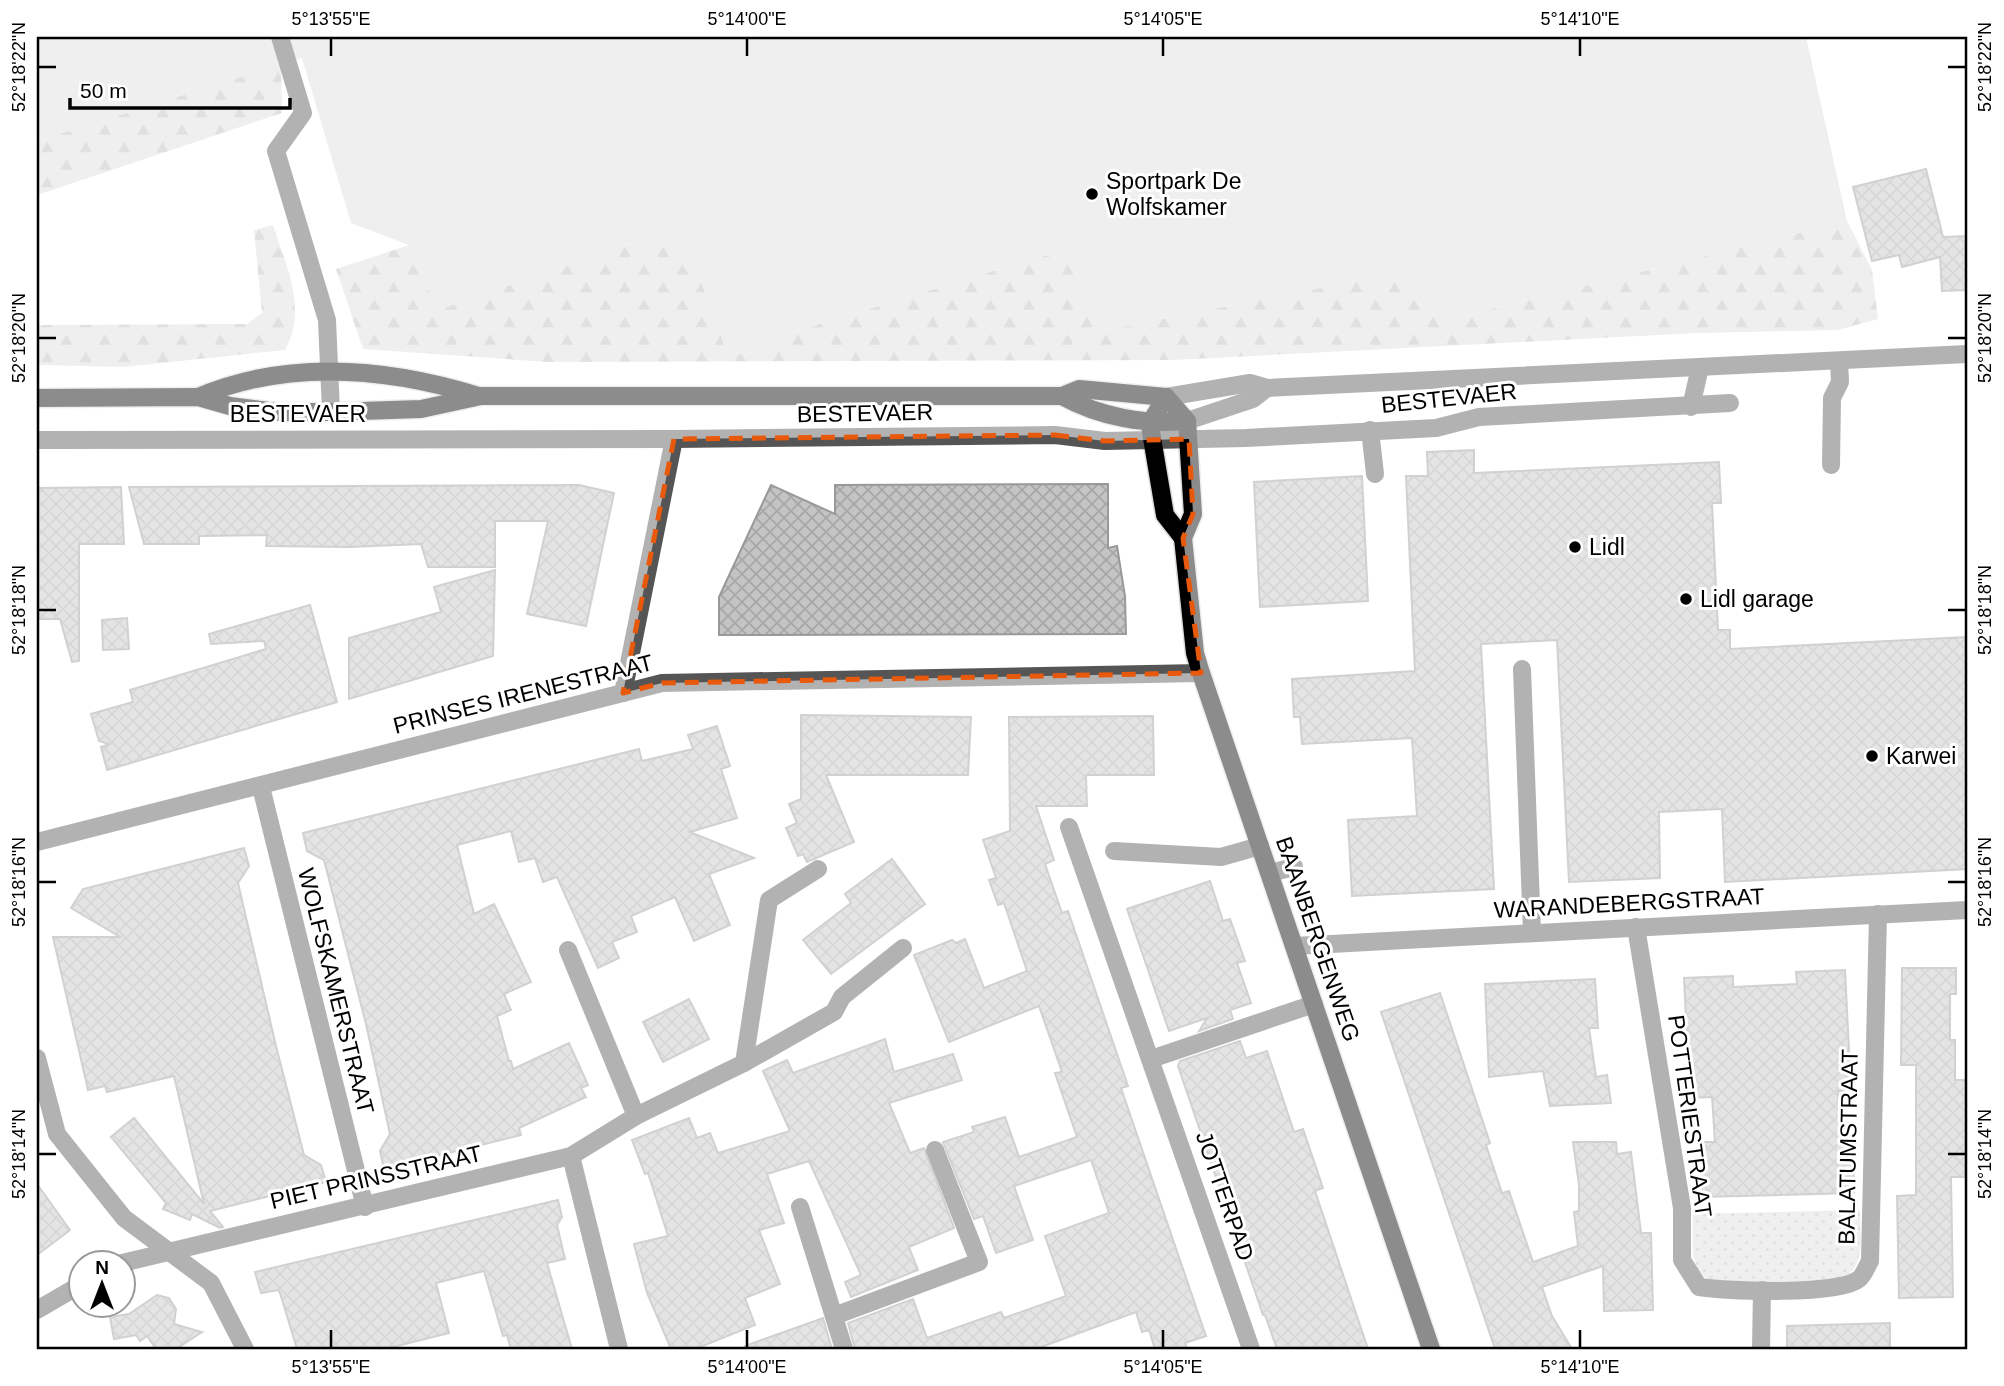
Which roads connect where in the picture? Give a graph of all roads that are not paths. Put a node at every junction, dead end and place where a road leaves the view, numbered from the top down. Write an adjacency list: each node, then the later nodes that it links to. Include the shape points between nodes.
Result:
1 (279, 37): 5 (street, via 303,113 276,151 327,320)
2 (1967, 353): 3 (street, BESTEVAER)
3 (1839, 361): 4 (street, BESTEVAER); 20 (street, via 1840,382 1832,398)
4 (1700, 367): 6 (street, BESTEVAER); 13 (street)
5 (330, 372): 7 (main road, BESTEVAER, via 394,375); 9 (main road, BESTEVAER, via 231,383); 14 (street)
6 (1267, 388): 10 (street, BESTEVAER, via 1250,383); 15 (street, BESTEVAER)
7 (481, 396): 8 (main road, BESTEVAER); 14 (main road, BESTEVAER, via 421,409)
8 (1062, 396): 10 (main road, BESTEVAER, via 1079,389); 17 (main road, BESTEVAER)
9 (198, 397): 11 (main road, BESTEVAER); 14 (main road, BESTEVAER, via 253,409)
10 (1166, 397): 15 (main road); 17 (main road)
11 (37, 398)
12 (1730, 403): 13 (street, BESTEVAER)
13 (1691, 407): 16 (street, BESTEVAER, via 1479,417 1436,428)
14 (331, 412)
15 (1188, 430): 16 (street, BESTEVAER); 17 (main road, BESTEVAER); 22 (main road, BAANBERGENWEG, via 1193,514)
16 (1370, 430): 21 (street)
17 (1151, 431): 18 (street, BESTEVAER, via 1105,441 1055,435); 22 (main road, BAANBERGENWEG, via 1165,515)
18 (674, 439): 19 (street, BESTEVAER); 25 (street)
19 (37, 440)
20 (1831, 465)
21 (1375, 474)
22 (1183, 538): 24 (main road, BAANBERGENWEG)
23 (1522, 669): 37 (street)
24 (1201, 673): 25 (street, PRINSES IRENESTRAAT, via 662,682); 29 (main road, BAANBERGENWEG)
25 (623, 693): 26 (street, PRINSES IRENESTRAAT)
26 (261, 787): 28 (street, PRINSES IRENESTRAAT); 48 (street, WOLFSKAMERSTRAAT)
27 (1069, 827): 43 (street, JOTTERPAD)
28 (37, 842)
29 (1261, 846): 30 (street, via 1221,857); 33 (main road, BAANBERGENWEG)
30 (1114, 851)
31 (1294, 867): 33 (street)
32 (818, 869): 44 (street, via 769,900)
33 (1270, 873): 38 (main road, BAANBERGENWEG)
34 (1967, 910): 35 (street, WARANDEBERGSTRAAT)
35 (1878, 914): 36 (street, WARANDEBERGSTRAAT); 52 (street, BALATUMSTRAAT, via 1870,1261 1860,1279 1836,1288)
36 (1636, 927): 37 (street, WARANDEBERGSTRAAT); 52 (street, POTTERIESTRAAT, via 1682,1208 1682,1260 1699,1287)
37 (1532, 933): 38 (street, WARANDEBERGSTRAAT)
38 (1294, 946): 41 (main road, BAANBERGENWEG)
39 (903, 948): 44 (street, PIET PRINSSTRAAT, via 842,997 834,1012)
40 (569, 950): 45 (street)
41 (1314, 1004): 43 (street); 60 (main road, BAANBERGENWEG)
42 (37, 1058): 50 (street, via 57,1135 124,1218)
43 (1151, 1059): 59 (street, JOTTERPAD)
44 (744, 1063): 45 (street, PIET PRINSSTRAAT)
45 (636, 1116): 47 (street, PIET PRINSSTRAAT)
46 (935, 1150): 55 (street, via 979,1262)
47 (571, 1156): 48 (street, PIET PRINSSTRAAT); 57 (street)
48 (365, 1207): 50 (street, PIET PRINSSTRAAT)
49 (800, 1207): 55 (street)
50 (169, 1250): 51 (street, PIET PRINSSTRAAT); 56 (street, via 211,1283)
51 (136, 1259)
52 (1762, 1290): 61 (street)
53 (66, 1293): 54 (street)
54 (37, 1310)
55 (834, 1317): 58 (street)
56 (245, 1349)
57 (619, 1349)
58 (844, 1349)
59 (1251, 1349)
60 (1430, 1349)
61 (1761, 1349)

